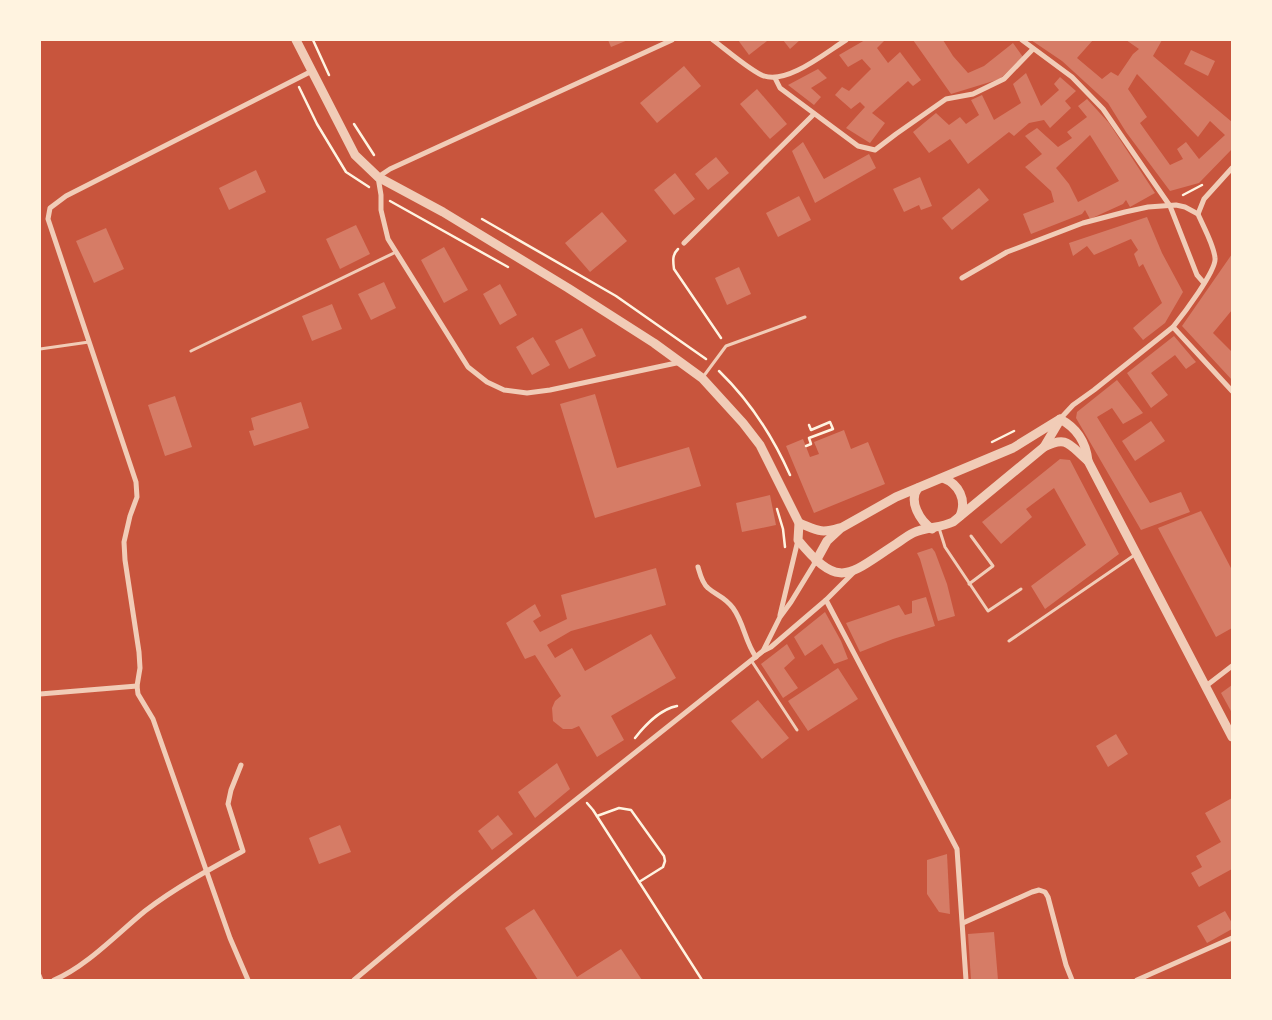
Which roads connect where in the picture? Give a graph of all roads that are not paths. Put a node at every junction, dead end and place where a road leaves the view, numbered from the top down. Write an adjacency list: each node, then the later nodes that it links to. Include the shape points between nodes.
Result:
1 (296, 40): 7 (street)
2 (672, 40): 11 (street)
3 (714, 40): 8 (street, via 762,76)
4 (846, 40): 8 (street, via 797,70)
5 (1022, 40): 6 (street)
6 (1033, 50): 9 (street, via 1004,79 973,94 946,99 875,150 858,146); 12 (street, via 1072,77 1103,109)
7 (312, 71): 11 (street, via 355,155); 20 (street, via 66,196 50,208 48,219 52,234)
8 (775, 78): 9 (street, via 780,88)
9 (814, 114): 14 (street)
10 (1232, 168): 13 (street, via 1204,199)
11 (378, 177): 15 (street, via 381,210 388,239); 23 (street, via 568,288)
12 (1170, 206): 13 (street, via 1180,205); 16 (street, via 1148,207 1083,223 1007,252); 17 (street, via 1197,275)
13 (1198, 214): 17 (street, via 1216,258)
14 (684, 243)
15 (396, 252): 22 (lane); 23 (street, via 468,367 504,390 527,393 550,390)
16 (962, 278)
17 (1204, 283): 19 (street)
18 (804, 317): 24 (lane, via 726,346)
19 (1173, 327): 25 (street); 26 (street, via 1073,405)
20 (90, 342): 21 (lane); 49 (street, via 136,482 137,497 124,542 139,652)
21 (40, 349)
22 (191, 351)
23 (681, 362): 24 (street)
24 (702, 378): 32 (street, via 760,445)
25 (1232, 391)
26 (1060, 419): 27 (street); 28 (street, via 1078,432); 29 (street, via 1013,448)
27 (1044, 447): 28 (street, via 1061,440); 31 (street)
28 (1088, 461): 37 (street)
29 (943, 478): 30 (street); 31 (street, via 951,481 960,493 963,508)
30 (918, 488): 33 (street); 34 (street, via 914,495 915,506 924,522)
31 (960, 516): 34 (street)
32 (799, 523): 33 (street, via 820,532); 36 (street)
33 (841, 528): 38 (street, via 827,541)
34 (936, 528): 40 (street, via 913,533); 41 (lane)
35 (971, 536): 41 (lane, via 993,566)
36 (798, 540): 38 (street); 44 (street)
37 (1136, 554): 45 (lane); 50 (street)
38 (816, 561): 40 (street, via 838,574); 44 (street)
39 (698, 567): 47 (street, via 708,588 734,609)
40 (853, 572): 43 (street)
41 (969, 584): 42 (lane, via 988,611)
42 (1021, 589)
43 (826, 600): 46 (street); 56 (street, via 954,841)
44 (780, 617): 46 (street)
45 (1009, 640)
46 (763, 651): 47 (street)
47 (754, 659): 52 (lane); 59 (street, via 456,895)
48 (1232, 666): 50 (street)
49 (137, 686): 51 (street); 55 (street, via 138,694 154,718)
50 (1206, 686): 53 (street)
51 (40, 694)
52 (797, 730)
53 (1232, 737)
54 (240, 765): 55 (street, via 228,804 243,851)
55 (206, 871): 61 (street, via 147,910 75,969); 62 (street)
56 (963, 922): 63 (street); 64 (street, via 1032,892 1045,892)
57 (1232, 938): 65 (street)
58 (40, 975): 60 (lane)
59 (357, 979)
60 (42, 980)
61 (54, 980)
62 (248, 980)
63 (966, 980)
64 (1072, 980)
65 (1137, 980)

